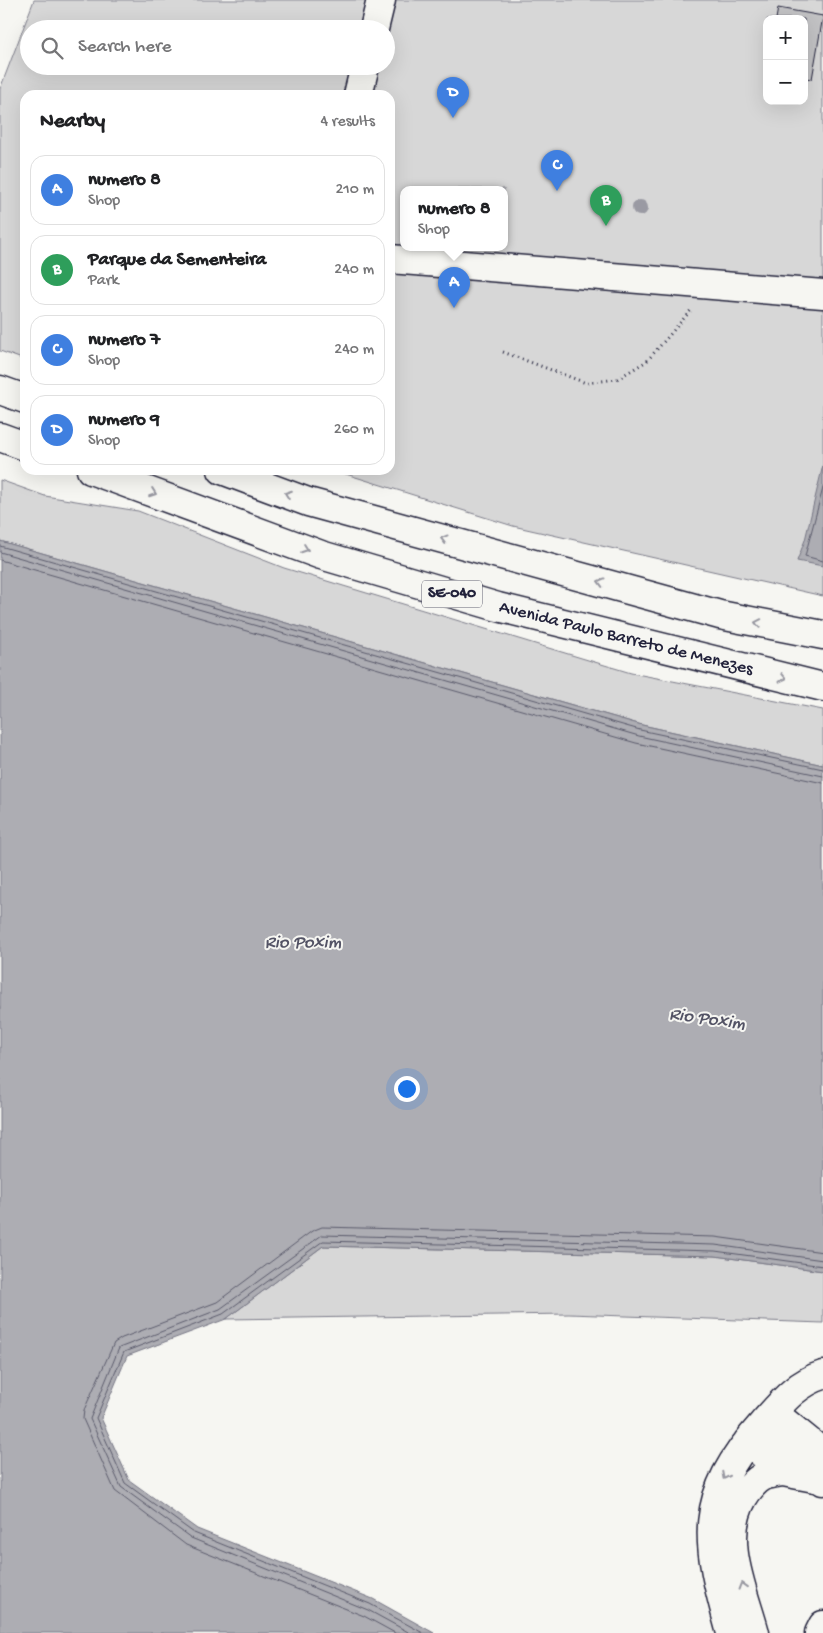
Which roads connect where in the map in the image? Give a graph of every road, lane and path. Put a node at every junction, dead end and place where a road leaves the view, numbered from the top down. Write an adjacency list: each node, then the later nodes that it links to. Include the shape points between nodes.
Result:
1 (381, 0): 2 (main road)
2 (376, 20)
3 (363, 75): 4 (main road)
4 (359, 90)
5 (395, 259): 6 (main road)
6 (712, 285): 7 (main road); 8 (path, via 647,362 617,379 586,383)
7 (823, 294)
8 (503, 352)
9 (0, 390): 10 (main road)
10 (20, 397)
11 (0, 437): 12 (main road)
12 (20, 444)
13 (105, 475): 16 (main road, Avenida Paulo Barreto de Menezes / SE-040, one-way to 16, via 321,555 470,599)
14 (235, 475): 15 (main road, one-way to 14, via 720,615 308,502)
15 (823, 635)
16 (823, 687)
17 (823, 1375): 18 (main road, via 794,1389)
18 (762, 1425): 19 (main road); 20 (main road); 21 (main road); 23 (main road, one-way to 23, via 724,1477 714,1504 710,1529 714,1566)
19 (823, 1452)
20 (783, 1472): 21 (main road); 24 (main road, one-way to 20, via 736,1566 732,1532 736,1510 749,1488 764,1476)
21 (822, 1480)
22 (823, 1625): 25 (main road)
23 (731, 1633)
24 (756, 1633)
25 (819, 1633)

